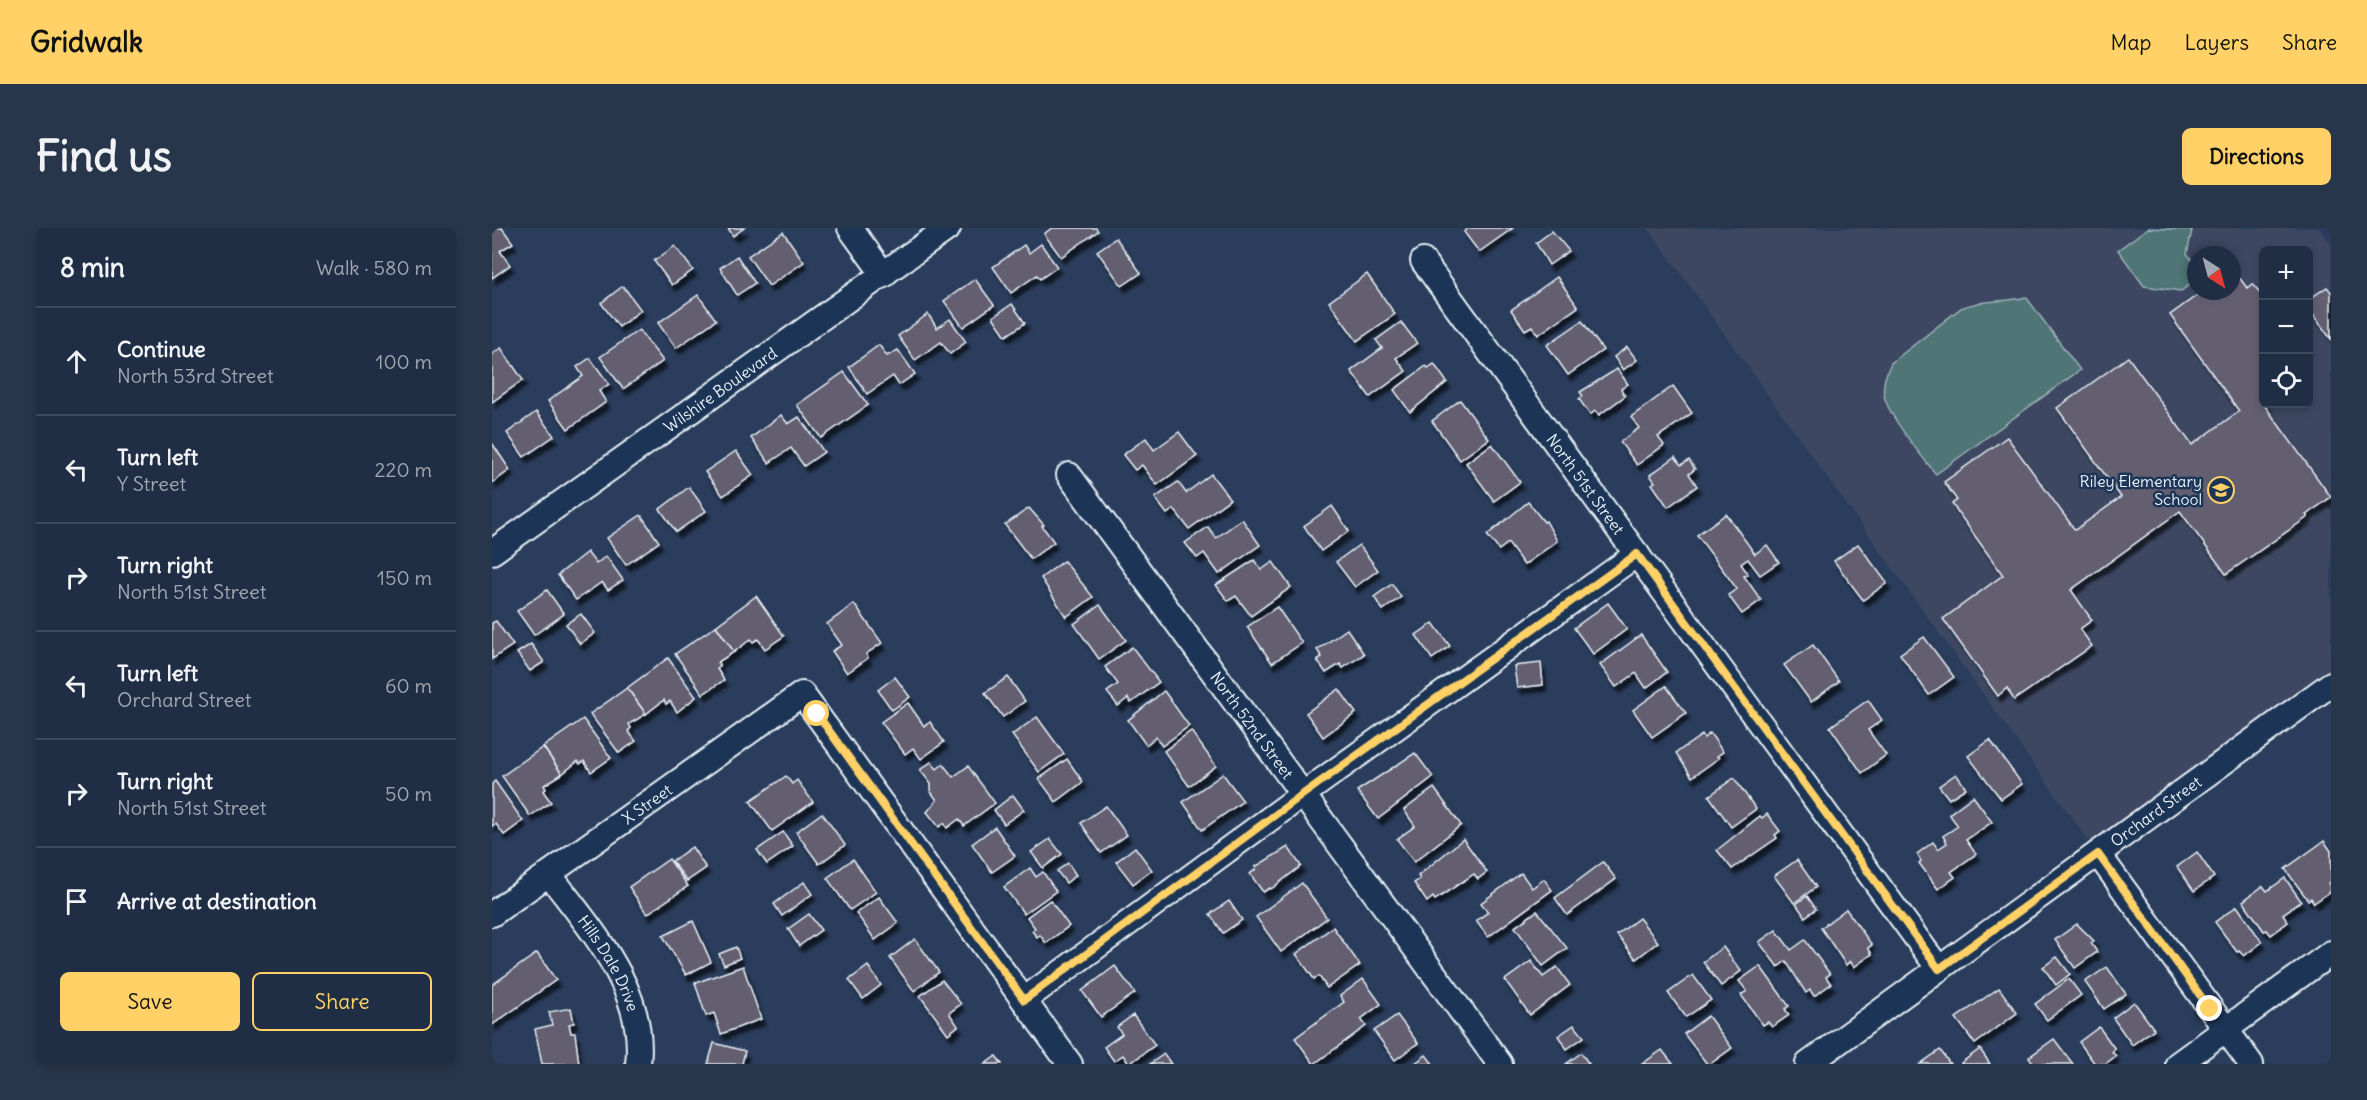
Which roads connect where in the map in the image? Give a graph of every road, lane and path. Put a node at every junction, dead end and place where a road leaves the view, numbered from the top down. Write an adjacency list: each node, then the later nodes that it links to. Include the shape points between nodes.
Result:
1 (850, 228): 4 (street)
2 (948, 228): 4 (street, Wilshire Boulevard)
3 (1423, 261): 7 (street, North 51st Street)
4 (884, 275): 6 (street, Wilshire Boulevard)
5 (1069, 475): 9 (street, North 52nd Street)
6 (492, 552)
7 (1637, 554): 9 (street); 14 (street, North 51st Street)
8 (2331, 684): 10 (street, Orchard Street)
9 (1302, 795): 15 (street); 19 (street, North 52nd Street)
10 (2098, 854): 14 (street, Orchard Street); 16 (street)
11 (549, 874): 12 (street, X Street); 15 (street, X Street, via 802,694); 17 (street, Hills Dale Drive, via 628,992 638,1023)
12 (492, 914)
13 (2331, 953): 16 (street)
14 (1939, 969): 20 (street, Orchard Street)
15 (1024, 1000): 18 (street)
16 (2226, 1030): 21 (street); 22 (street)
17 (638, 1064)
18 (1070, 1064)
19 (1500, 1064)
20 (1808, 1064)
21 (2178, 1064)
22 (2251, 1064)

